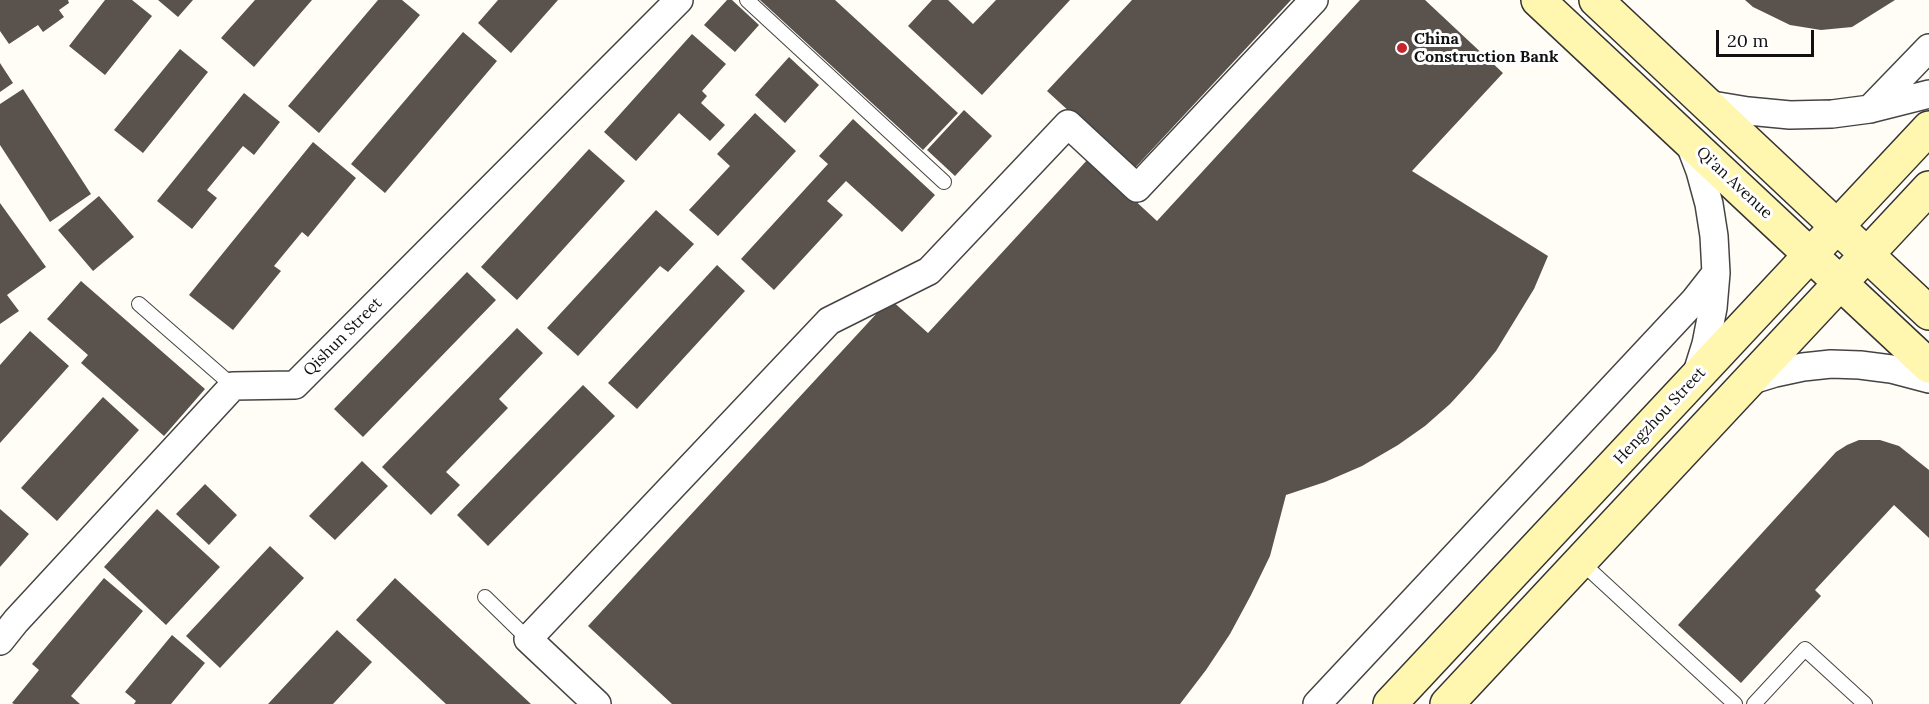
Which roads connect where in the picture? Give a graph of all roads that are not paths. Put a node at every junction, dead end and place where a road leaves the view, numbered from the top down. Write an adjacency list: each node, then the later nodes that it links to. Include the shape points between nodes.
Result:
1 (679, 0): 25 (street, Qishun Street, via 295,385)
2 (747, 0): 12 (lane)
3 (1314, 0): 28 (street, via 1137,188 1068,124 929,271 829,321)
4 (1539, 0): 11 (main road, Qi'an Avenue)
5 (1596, 0): 8 (main road)
6 (1929, 48): 9 (street)
7 (1929, 94): 9 (street)
8 (1706, 104): 9 (street, via 1790,115); 14 (main road)
9 (1870, 109)
10 (1929, 128): 14 (main road, Hengzhou Street)
11 (1688, 140): 16 (main road, Qi'an Avenue); 17 (street, via 1709,204)
12 (944, 182)
13 (1929, 188): 15 (main road)
14 (1837, 226): 15 (main road); 16 (main road, Hengzhou Street)
15 (1867, 254): 18 (main road); 20 (main road)
16 (1811, 255): 18 (main road, Qi'an Avenue); 22 (main road, Hengzhou Street)
17 (1716, 273): 22 (street, via 1706,344); 31 (street)
18 (1841, 283): 21 (main road, Qi'an Avenue); 24 (main road)
19 (139, 304): 25 (lane)
20 (1929, 313)
21 (1929, 366)
22 (1695, 378): 32 (main road, Hengzhou Street)
23 (1929, 379): 24 (street, via 1860,364 1831,364)
24 (1749, 381): 26 (main road)
25 (233, 386): 29 (street)
26 (1580, 561): 33 (main road); 34 (lane)
27 (485, 597): 28 (lane)
28 (528, 639): 30 (street)
29 (0, 641)
30 (597, 704)
31 (1317, 704)
32 (1390, 704)
33 (1447, 704)
34 (1735, 704)
35 (1754, 704): 36 (lane, via 1805,649)
36 (1865, 704)

